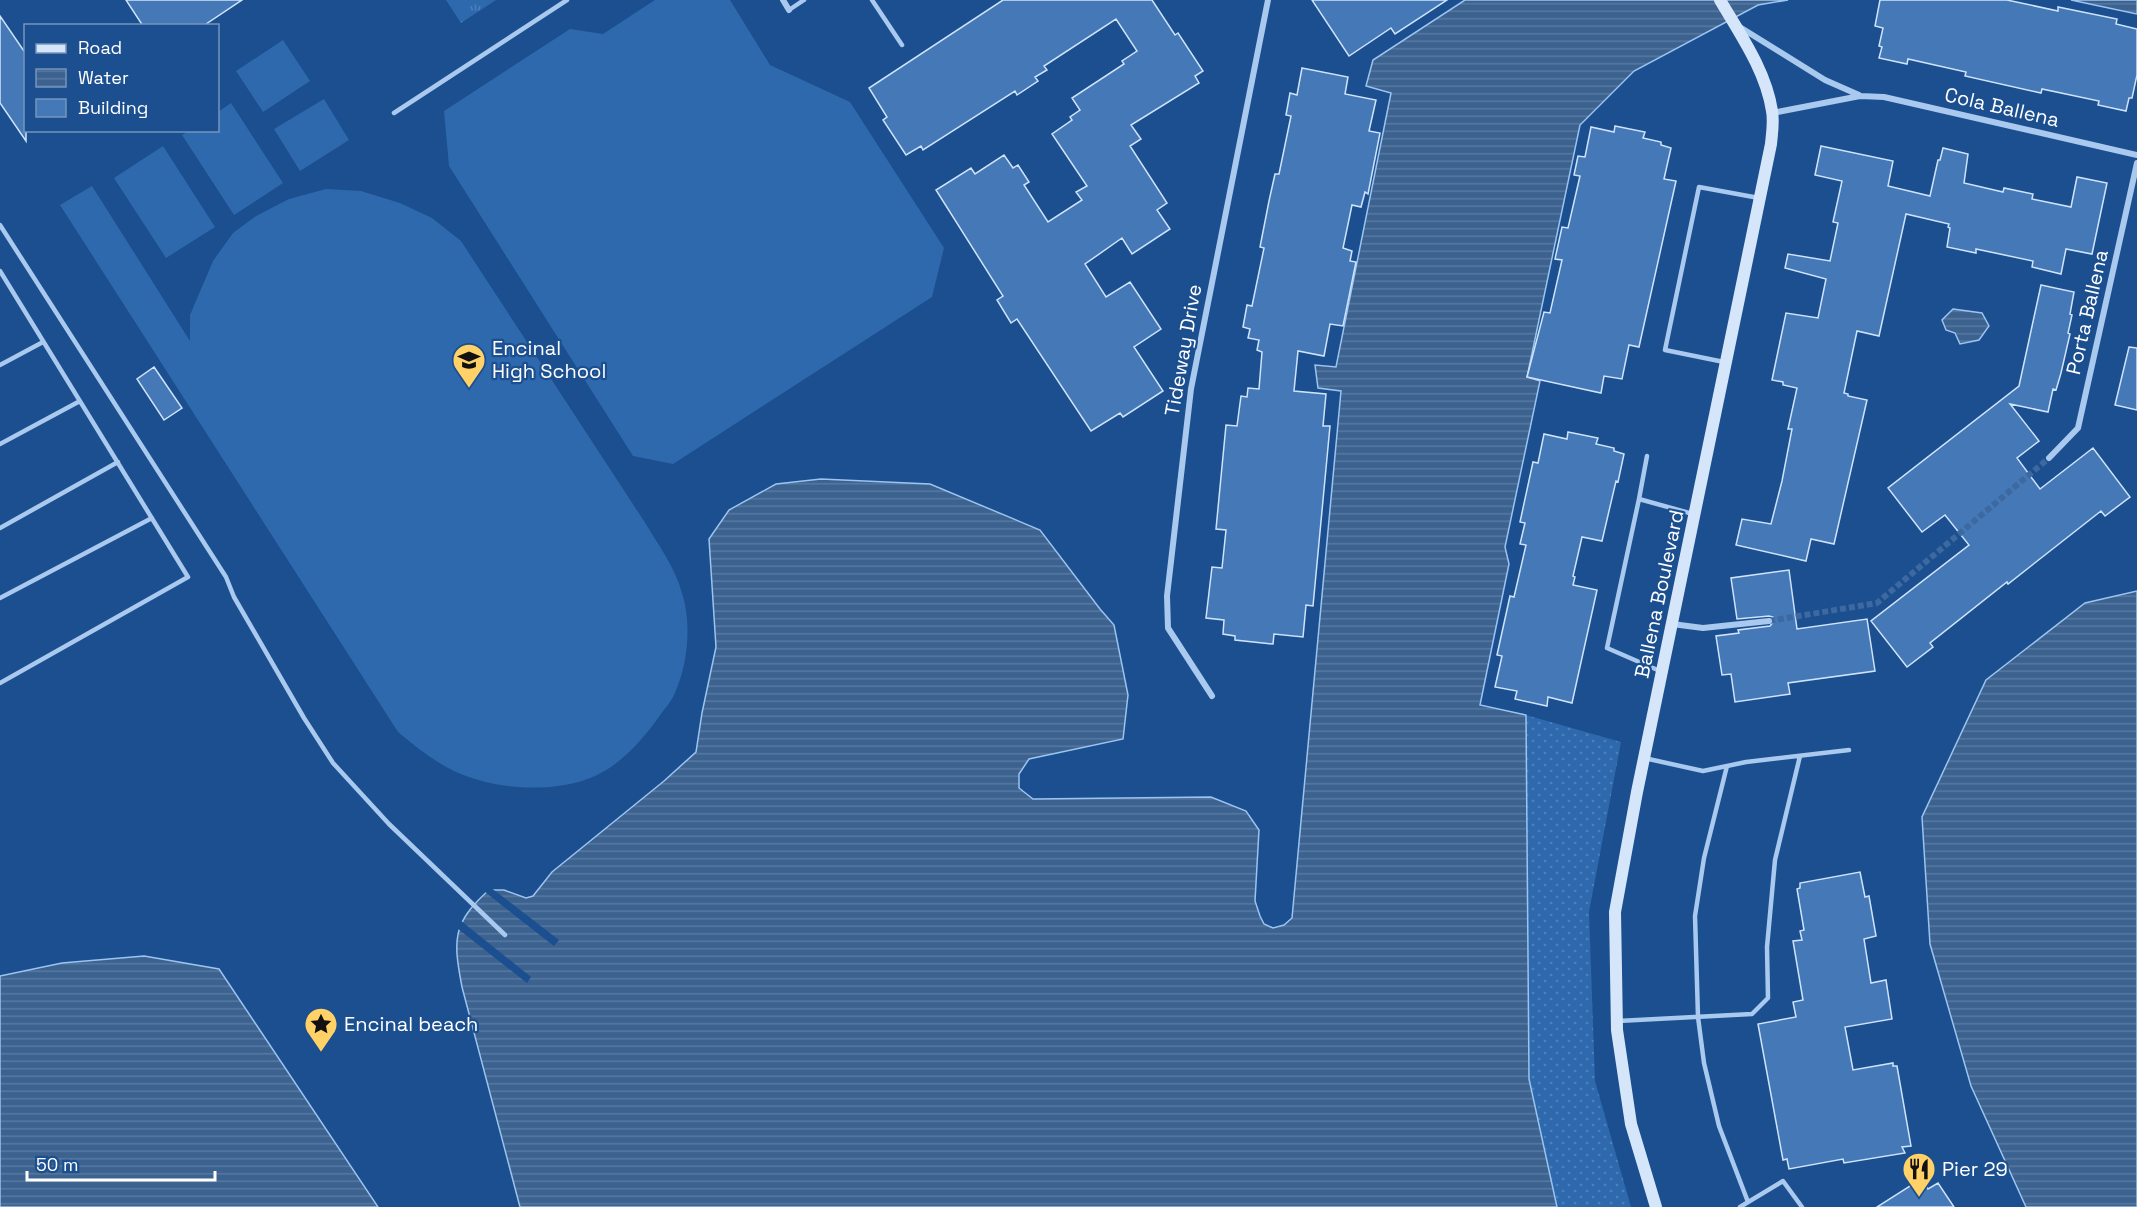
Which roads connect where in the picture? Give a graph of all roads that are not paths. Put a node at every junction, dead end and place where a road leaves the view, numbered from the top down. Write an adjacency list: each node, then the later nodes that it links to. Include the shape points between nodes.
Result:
1 (567, 0): 11 (lane)
2 (783, 0): 7 (street)
3 (804, 0): 7 (lane)
4 (872, 0): 9 (lane)
5 (1268, 0): 35 (street, Tideway Drive, via 1191,388 1167,596 1168,628)
6 (1720, 0): 8 (street, Ballena Boulevard)
7 (789, 10)
8 (1734, 23): 10 (street, Cola Ballena, via 1825,80); 12 (street, Ballena Boulevard, via 1757,65)
9 (902, 45)
10 (1860, 96): 12 (street, Cola Ballena); 13 (street, Cola Ballena, via 1884,97)
11 (394, 113)
12 (1772, 113): 15 (street, Ballena Boulevard, via 1772,144)
13 (2137, 155)
14 (2137, 163): 24 (street, Porta Ballena, via 2078,428)
15 (1760, 198): 19 (street, Ballena Boulevard); 19 (lane, via 1699,187 1665,350)
16 (0, 225): 40 (lane, via 226,577 234,597 333,763 388,824)
17 (1, 273): 18 (lane)
18 (43, 342): 20 (lane); 21 (lane)
19 (1727, 363): 27 (street, Ballena Boulevard)
20 (0, 365)
21 (80, 400): 22 (lane); 25 (lane)
22 (0, 444)
23 (1647, 456): 26 (lane)
24 (2049, 458)
25 (118, 462): 28 (lane); 29 (lane)
26 (1639, 499): 27 (lane); 33 (lane, via 1607,648)
27 (1695, 514): 32 (street, Ballena Boulevard)
28 (152, 518): 30 (lane); 34 (lane, via 188,577)
29 (0, 528)
30 (0, 598)
31 (1769, 621): 32 (street, via 1703,628)
32 (1672, 624): 33 (street, Ballena Boulevard)
33 (1662, 672): 38 (street, Ballena Boulevard)
34 (0, 682)
35 (1212, 696)
36 (1849, 750): 37 (lane)
37 (1800, 756): 39 (lane); 41 (lane, via 1775,860 1767,947 1768,998 1752,1014)
38 (1644, 758): 39 (lane, via 1703,771); 42 (street, Ballena Boulevard, via 1615,912)
39 (1727, 766): 41 (lane, via 1704,858 1695,915)
40 (505, 935)
41 (1698, 1017): 42 (lane); 43 (lane, via 1719,1126)
42 (1617, 1021): 44 (street, Ballena Boulevard, via 1631,1124)
43 (1748, 1202): 45 (lane); 46 (lane, via 1783,1181)
44 (1656, 1207)
45 (1740, 1207)
46 (1802, 1207)

